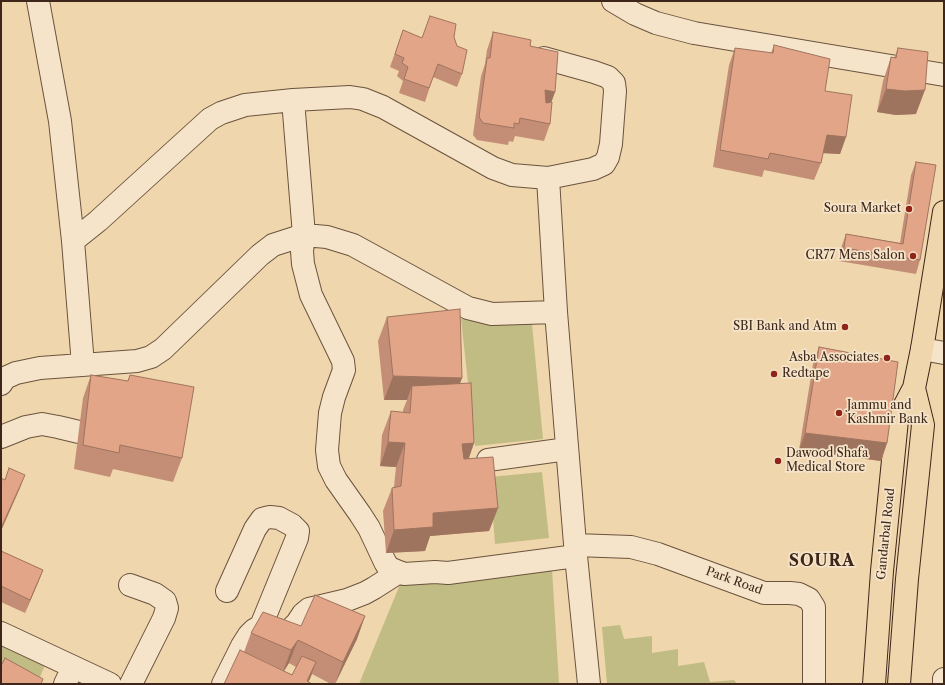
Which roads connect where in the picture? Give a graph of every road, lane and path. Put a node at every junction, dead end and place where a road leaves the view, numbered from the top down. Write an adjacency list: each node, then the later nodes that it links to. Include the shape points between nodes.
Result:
1 (38, 1): 9 (street, via 60,121)
2 (613, 1): 4 (street, via 656,23 694,33)
3 (544, 58): 6 (street, via 608,77 614,83 615,91 611,144 604,164 593,169)
4 (944, 75)
5 (293, 100): 6 (street, via 350,97 363,99 383,107 493,168 512,175); 8 (street); 9 (street, via 245,104 221,112 210,119)
6 (548, 178): 10 (street)
7 (944, 212): 11 (main road, Gandarbal Road)
8 (304, 235): 10 (street, via 327,237 352,245 468,308 492,314); 13 (street, via 273,245 260,255 163,349 151,357 137,361); 21 (street, via 303,264 311,295 343,361 344,370 330,413 327,450 329,466 369,528 384,562)
9 (73, 241): 13 (street)
10 (556, 312): 18 (street)
11 (922, 349): 12 (street); 15 (main road, Gandarbal Road)
12 (944, 353)
13 (83, 365): 14 (street, via 40,368 16,373 5,378)
14 (1, 384)
15 (914, 388): 33 (main road, Gandarbal Road, via 898,420 882,571); 34 (main road, Gandarbal Road, via 923,425 907,579)
16 (79, 432): 17 (street, via 42,424)
17 (1, 437)
18 (567, 449): 19 (street); 20 (street)
19 (488, 460)
20 (576, 550): 21 (street, Park Road, via 448,573); 31 (street); 32 (street, Park Road, via 631,547 665,556 764,593 799,594 809,599 814,607)
21 (399, 572): 24 (street, via 365,593 309,609 289,631)
22 (130, 585): 29 (street, via 155,594 165,601 167,608)
23 (228, 591): 24 (street, via 255,529 262,519 279,518 298,531)
24 (261, 626): 30 (street, via 249,635)
25 (1, 633): 26 (street)
26 (69, 675): 28 (street)
27 (944, 679): 35 (street)
28 (110, 684)
29 (131, 684)
30 (223, 684)
31 (589, 684)
32 (814, 684)
33 (874, 684)
34 (900, 684)
35 (944, 684)

